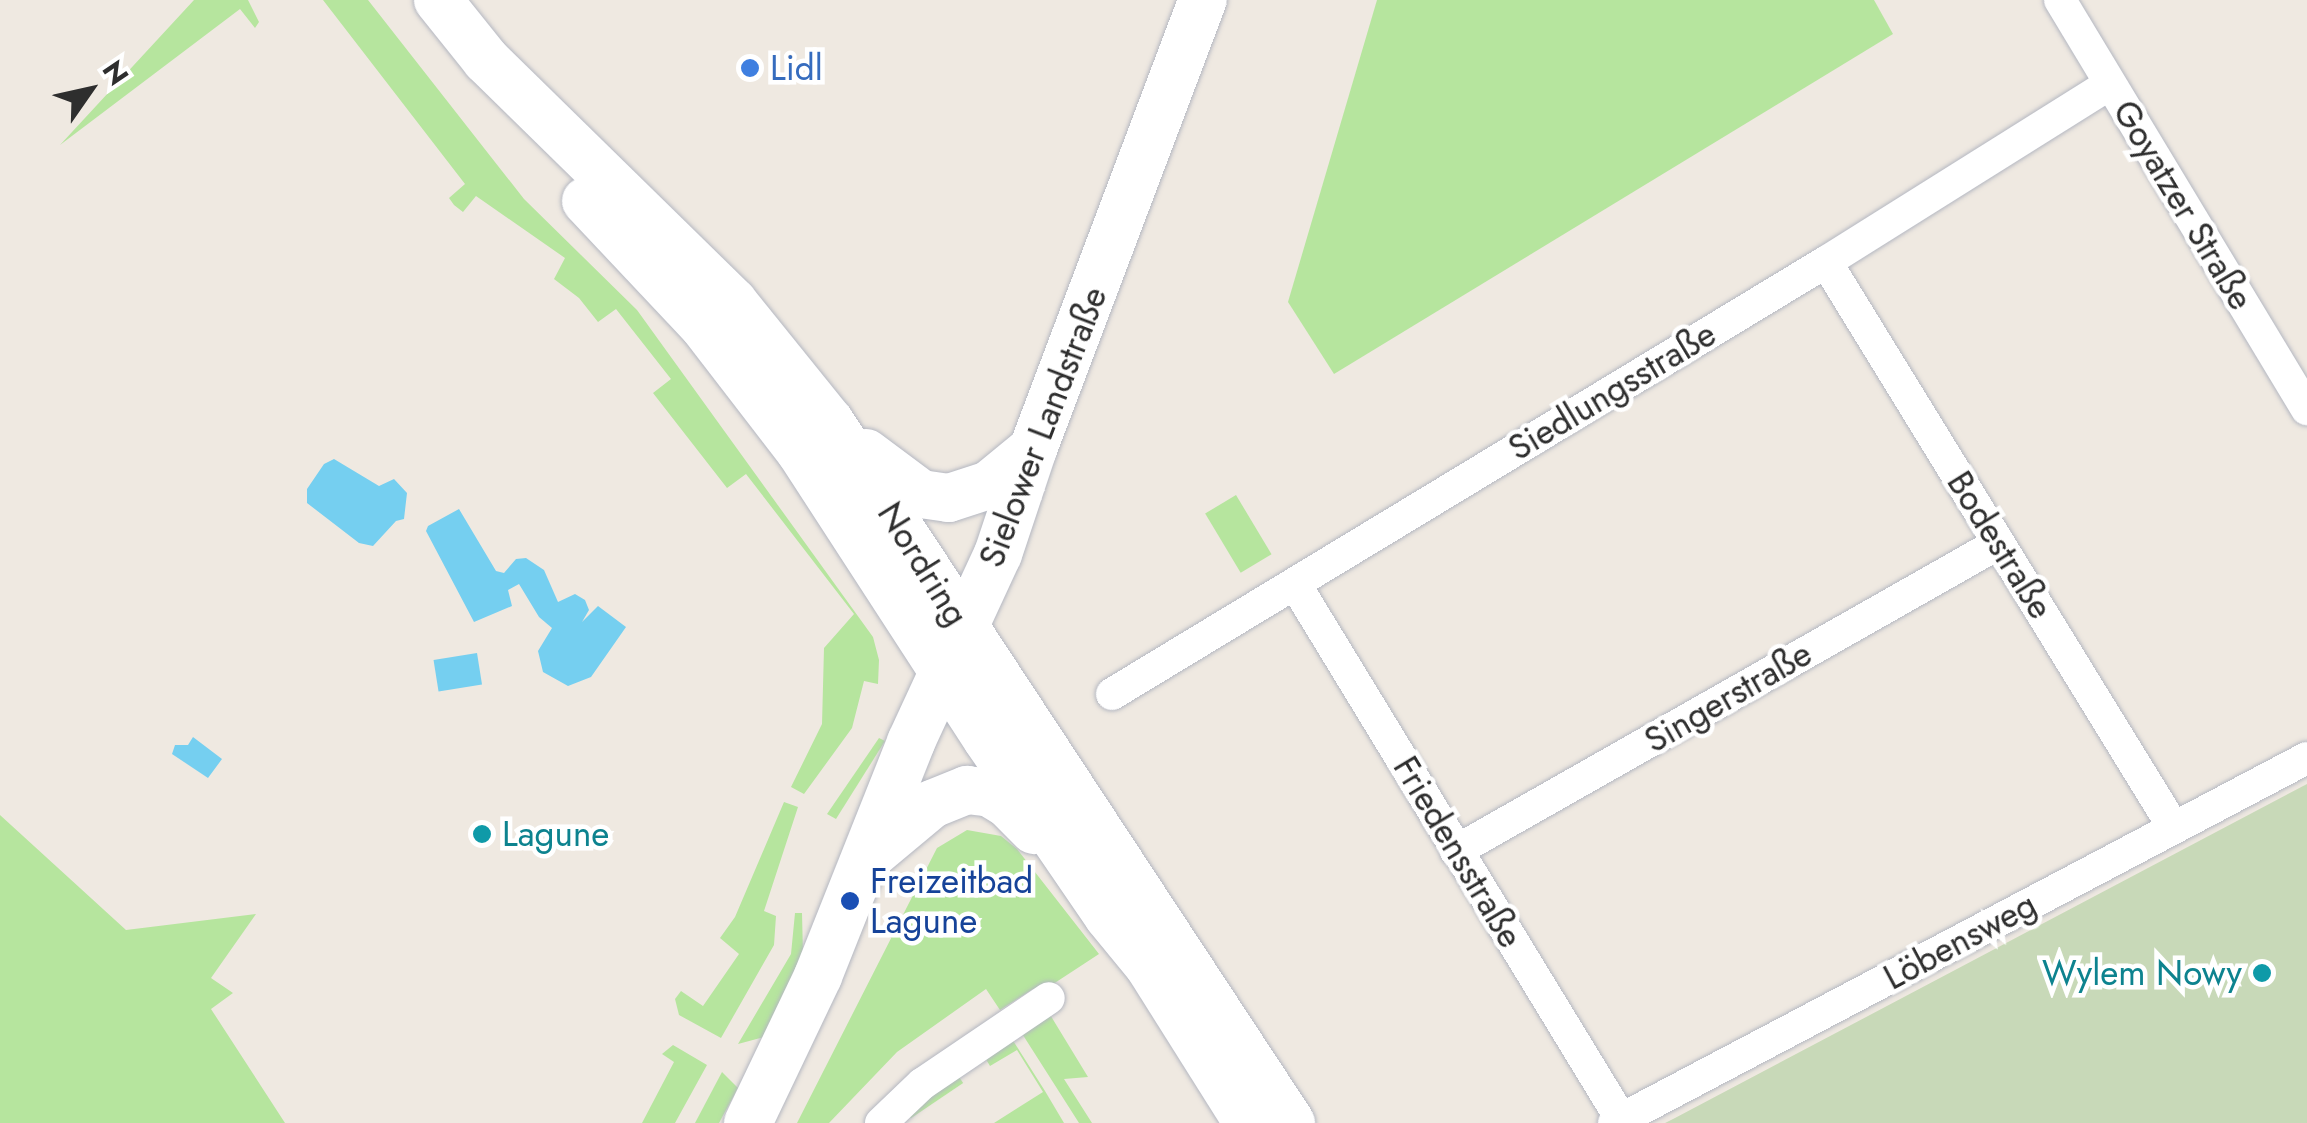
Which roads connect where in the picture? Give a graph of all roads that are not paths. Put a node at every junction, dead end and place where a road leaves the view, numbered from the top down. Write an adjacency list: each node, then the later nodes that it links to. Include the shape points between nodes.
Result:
1 (438, 0): 4 (main road, Nordring)
2 (1203, 0): 9 (main road, Sielower Landstraße)
3 (2060, 0): 5 (street, Goyatzer Straße)
4 (486, 60): 8 (main road, Nordring, via 733,302); 13 (main road, Nordring, via 526,131 703,325 800,452)
5 (2110, 84): 6 (street, Siedlungsstraße); 7 (street, Goyatzer Straße)
6 (1826, 262): 10 (street, Bodestraße); 11 (street, Siedlungsstraße)
7 (2307, 409)
8 (830, 422): 9 (main road, via 921,494 949,498 988,485); 12 (main road, Nordring)
9 (1033, 448): 12 (main road, Sielower Landstraße, via 998,554)
10 (2000, 543): 16 (street, Bodestraße); 17 (street, Singerstraße)
11 (1295, 584): 14 (street, Siedlungsstraße); 17 (street, Friedensstraße)
12 (963, 628): 13 (main road, Sielower Landstraße); 25 (main road, Nordring)
13 (944, 670): 18 (main road, Sielower Landstraße); 19 (main road, Nordring)
14 (1112, 694)
15 (2307, 758): 16 (street, Löbensweg)
16 (2174, 828): 21 (street, Löbensweg)
17 (1456, 851): 21 (street, Friedensstraße)
18 (867, 858): 19 (main road, via 932,804 978,790 1025,819); 22 (main road, Sielower Landstraße)
19 (1108, 916): 24 (main road, Nordring, via 1149,966)
20 (1049, 998): 23 (street, via 922,1084)
21 (1617, 1121)
22 (748, 1123)
23 (881, 1123)
24 (1248, 1123)
25 (1291, 1123)

